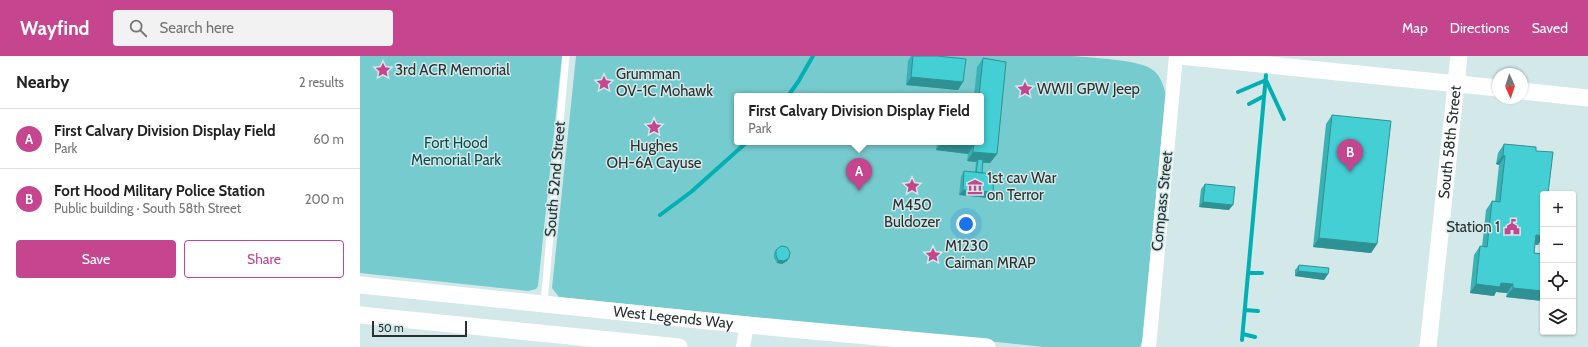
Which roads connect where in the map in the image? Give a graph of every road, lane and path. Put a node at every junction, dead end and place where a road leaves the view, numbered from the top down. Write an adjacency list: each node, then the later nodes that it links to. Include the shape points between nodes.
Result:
1 (566, 56): 11 (lane, South 52nd Street)
2 (1176, 56): 17 (street, Compass Street)
3 (1179, 56): 5 (street)
4 (1459, 56): 6 (street, South 58th Street)
5 (1217, 58): 6 (street)
6 (1456, 84): 7 (street); 18 (street, South 58th Street)
7 (1492, 87)
8 (1528, 92): 9 (street)
9 (1588, 98)
10 (360, 285): 11 (street, West Legends Way)
11 (544, 303): 13 (street, West Legends Way)
12 (360, 315): 14 (street, West Legends Way)
13 (747, 325): 15 (street); 16 (street, West Legends Way)
14 (679, 347)
15 (743, 347)
16 (987, 347)
17 (1149, 347)
18 (1428, 347)

